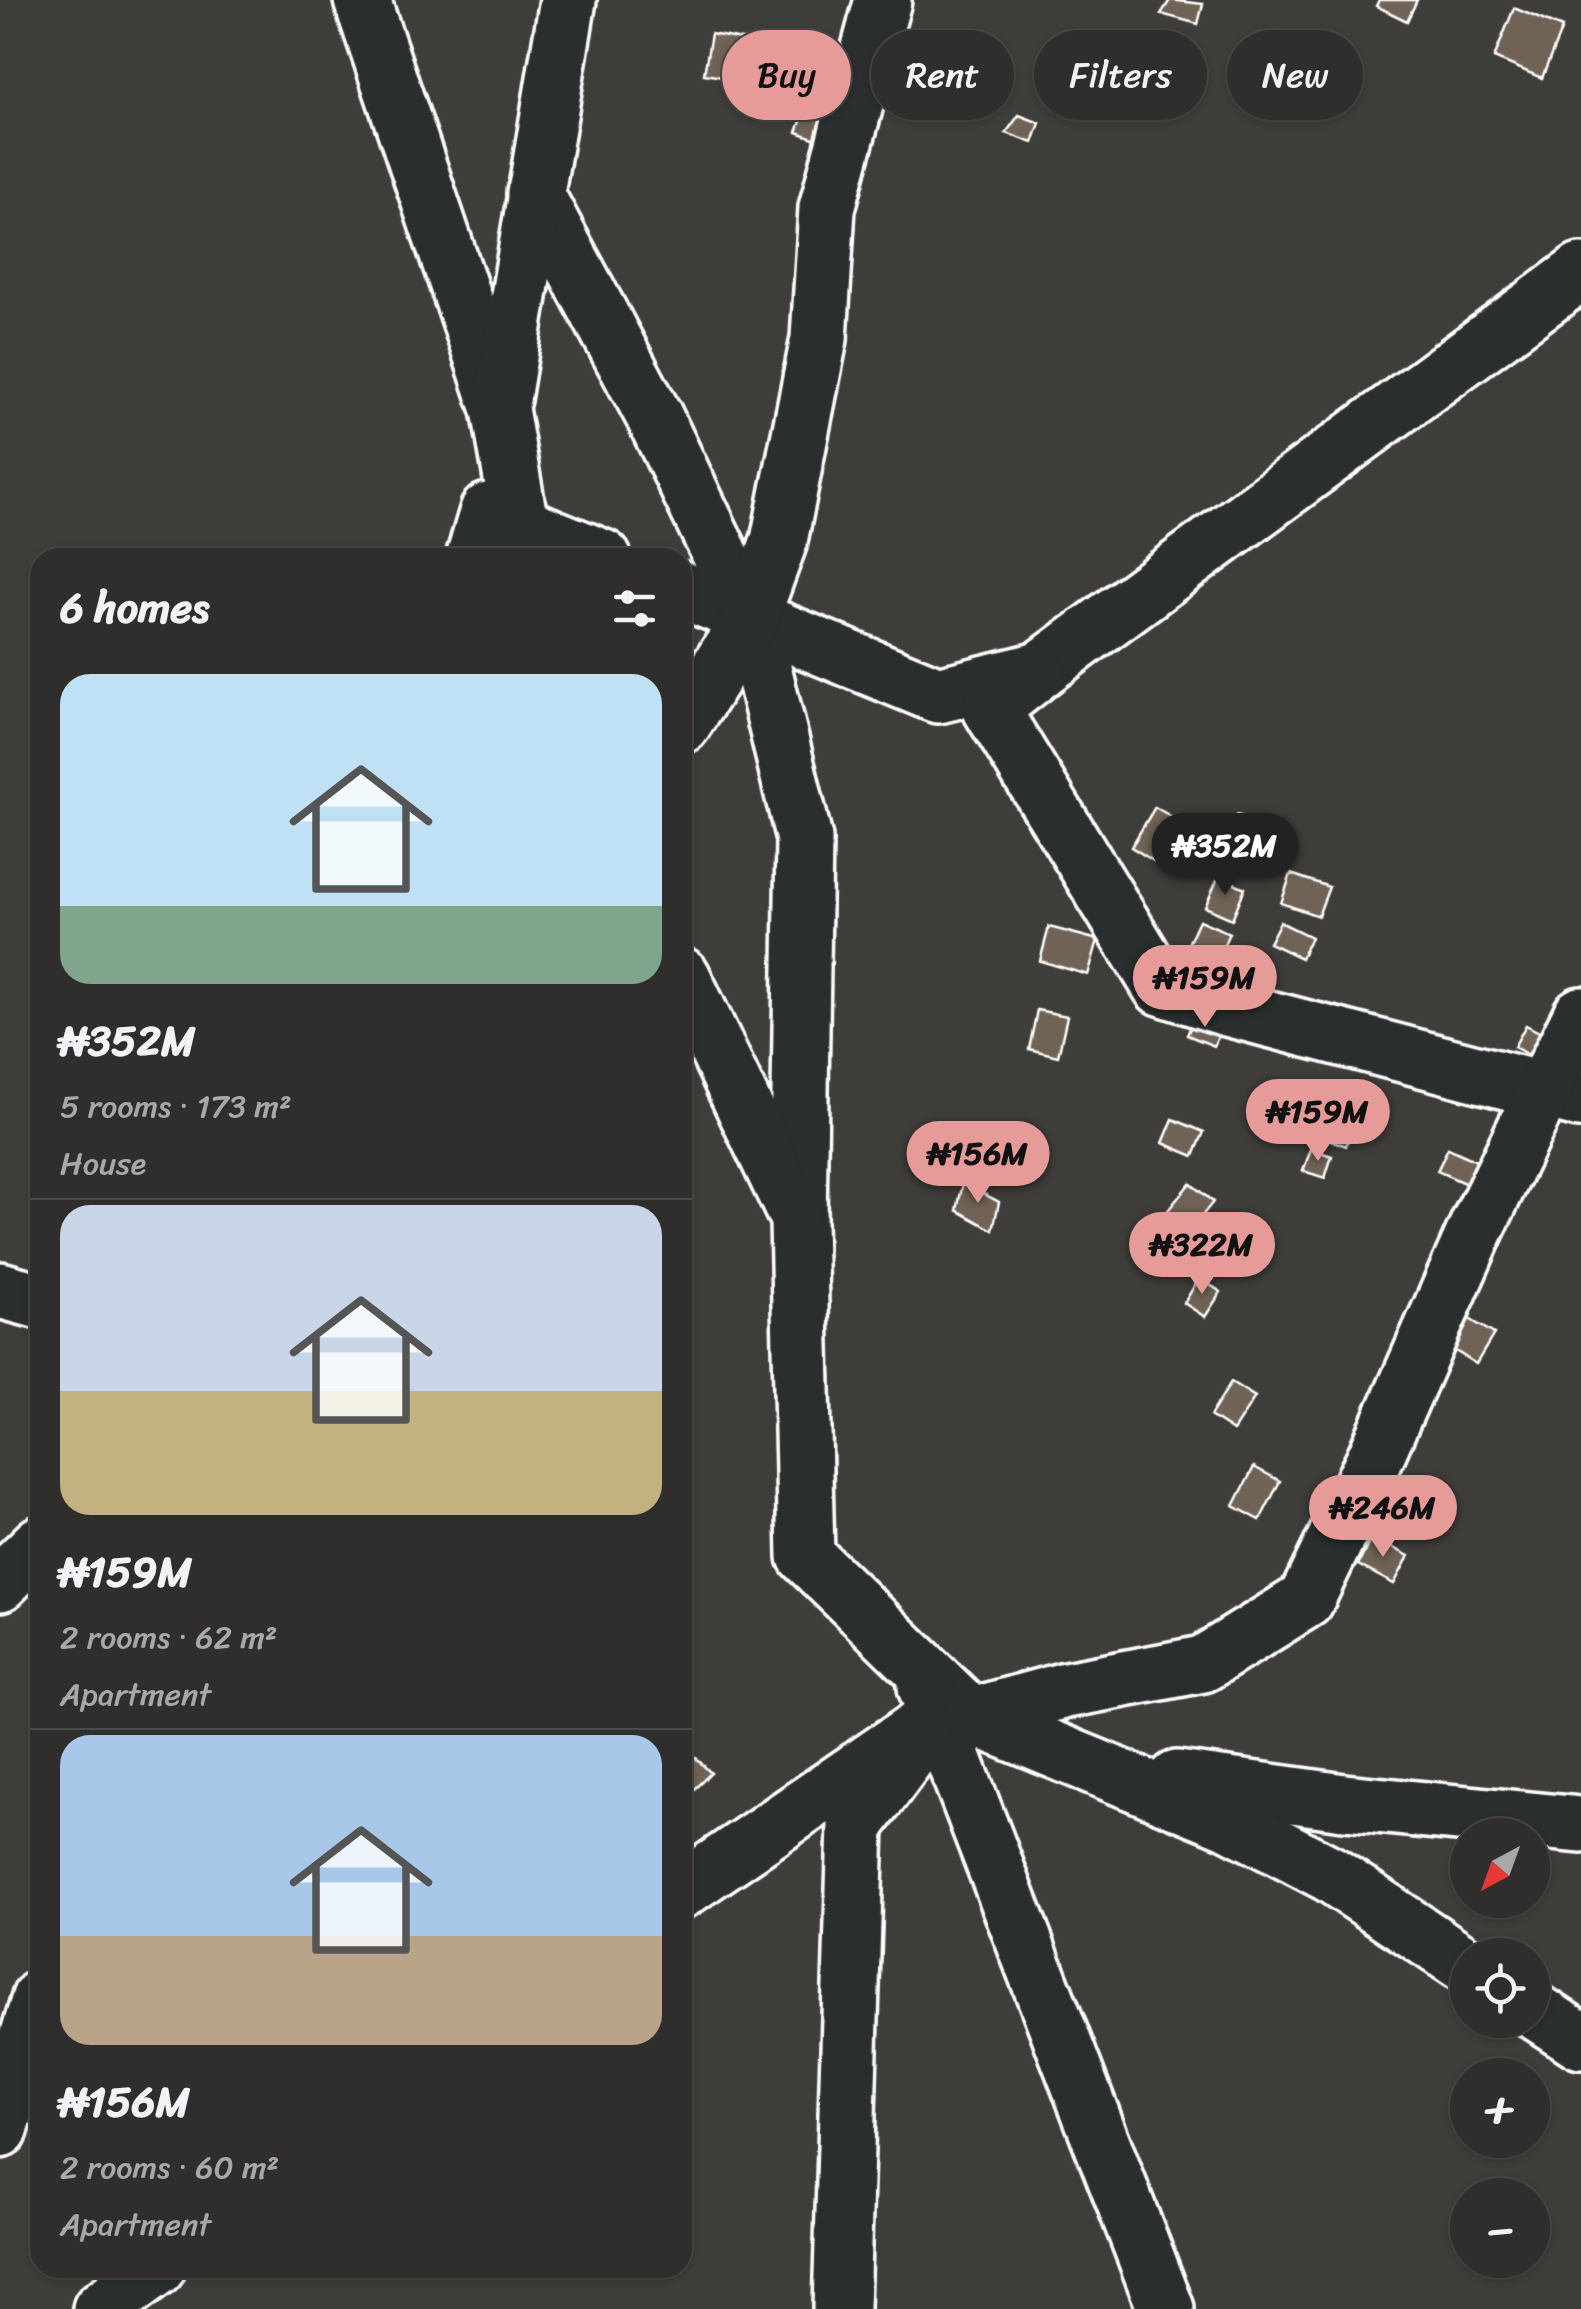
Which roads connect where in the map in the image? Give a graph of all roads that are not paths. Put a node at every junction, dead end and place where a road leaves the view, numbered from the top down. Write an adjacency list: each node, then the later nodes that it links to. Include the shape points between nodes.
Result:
1 (362, 0): 6 (street)
2 (568, 0): 4 (street)
3 (883, 0): 10 (street, via 827,208 819,339 780,542)
4 (534, 193): 6 (street); 10 (street, via 654,416)
5 (1581, 272): 11 (street)
6 (500, 410): 7 (street)
7 (503, 537): 8 (street)
8 (555, 548)
9 (692, 594): 10 (street)
10 (751, 618): 11 (street, via 938,695); 12 (street); 16 (street, via 804,839)
11 (1040, 670): 15 (street, via 990,709 1161,987)
12 (692, 709)
13 (692, 997): 16 (street)
14 (1581, 1016): 15 (street)
15 (1563, 1095): 21 (street, via 1478,1225 1306,1600 1203,1664)
16 (798, 1221): 21 (street, via 806,1556 918,1665)
17 (0, 1290): 18 (street)
18 (30, 1298)
19 (30, 1554): 20 (street)
20 (0, 1583)
21 (954, 1716): 22 (street); 24 (street); 32 (street, via 856,1826); 33 (street)
22 (1062, 1751): 23 (street, via 1181,1780); 25 (street, via 1228,1820 1330,1874)
23 (1581, 1825)
24 (692, 1884)
25 (1450, 1954)
26 (1550, 2021): 28 (street)
27 (30, 2031): 29 (street)
28 (1581, 2041)
29 (0, 2130)
30 (143, 2278): 31 (street)
31 (100, 2309)
32 (841, 2309)
33 (1166, 2309)

